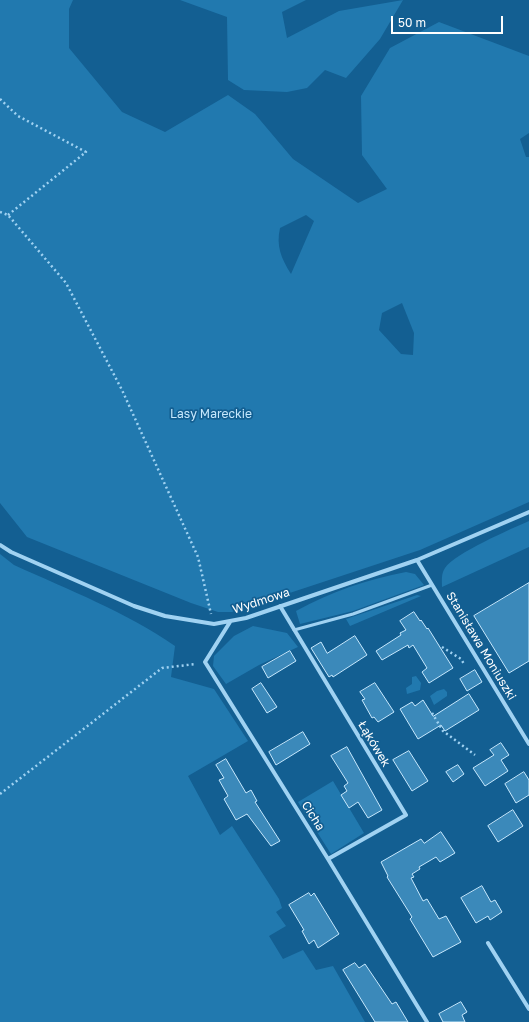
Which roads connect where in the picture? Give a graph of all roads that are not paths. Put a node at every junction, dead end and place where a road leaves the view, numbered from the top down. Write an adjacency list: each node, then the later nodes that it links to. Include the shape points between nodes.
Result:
1 (529, 512): 3 (street, Wydmowa)
2 (0, 545): 6 (street, Wydmowa, via 18,556 134,606 165,616 214,624)
3 (417, 560): 4 (street, Stanisława Moniuszki); 5 (street, Wydmowa)
4 (432, 585): 7 (lane, via 353,614); 8 (street, Stanisława Moniuszki)
5 (280, 606): 6 (street, Wydmowa); 7 (street, Łąkówek)
6 (230, 622): 9 (street, Cicha, via 205,662)
7 (294, 630): 9 (street, Łąkówek, via 406,815)
8 (529, 744)
9 (328, 859): 12 (street, Cicha)
10 (488, 943): 11 (street)
11 (529, 1009)
12 (427, 1022)

